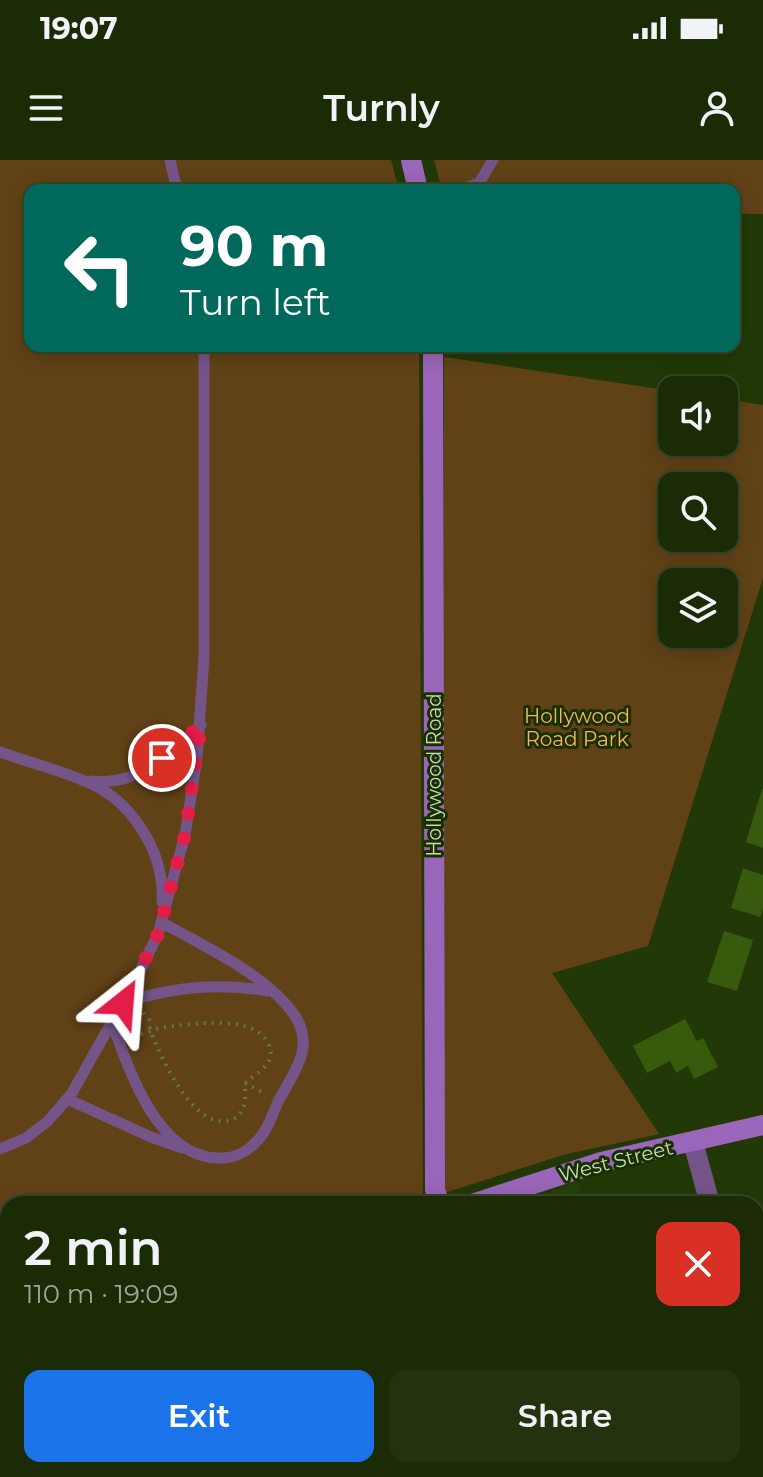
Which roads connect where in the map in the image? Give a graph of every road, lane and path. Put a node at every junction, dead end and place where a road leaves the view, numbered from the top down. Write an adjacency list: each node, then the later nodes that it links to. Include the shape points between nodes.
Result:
1 (170, 160): 4 (lane)
2 (411, 160): 5 (street)
3 (493, 160): 6 (lane)
4 (176, 184)
5 (419, 184)
6 (478, 184)
7 (204, 352): 9 (lane)
8 (433, 352): 26 (street, Hollywood Road)
9 (201, 725): 11 (lane, via 149,769 125,779); 12 (lane, via 185,835)
10 (0, 752): 11 (lane)
11 (84, 780): 12 (lane, via 121,804 151,844 163,894)
12 (161, 922): 13 (lane); 14 (lane)
13 (272, 992): 14 (lane, via 203,985); 25 (lane, via 302,1031 300,1062 255,1144 226,1159)
14 (123, 1003): 16 (lane)
15 (135, 1013): 18 (path, via 145,1014)
16 (112, 1022): 21 (lane); 25 (lane, via 147,1107 161,1127)
17 (128, 1027): 18 (path, via 138,1035)
18 (150, 1030): 19 (path, via 179,1087 209,1119 226,1122 239,1116); 19 (path, via 208,1023 258,1033 268,1043 271,1058)
19 (245, 1083): 20 (path)
20 (256, 1088)
21 (67, 1099): 24 (lane, via 26,1138); 25 (lane)
22 (763, 1125): 23 (street, West Street)
23 (693, 1142): 27 (street, West Street, via 601,1162); 28 (street)
24 (0, 1149)
25 (197, 1153)
26 (437, 1196)
27 (497, 1196)
28 (708, 1196)

